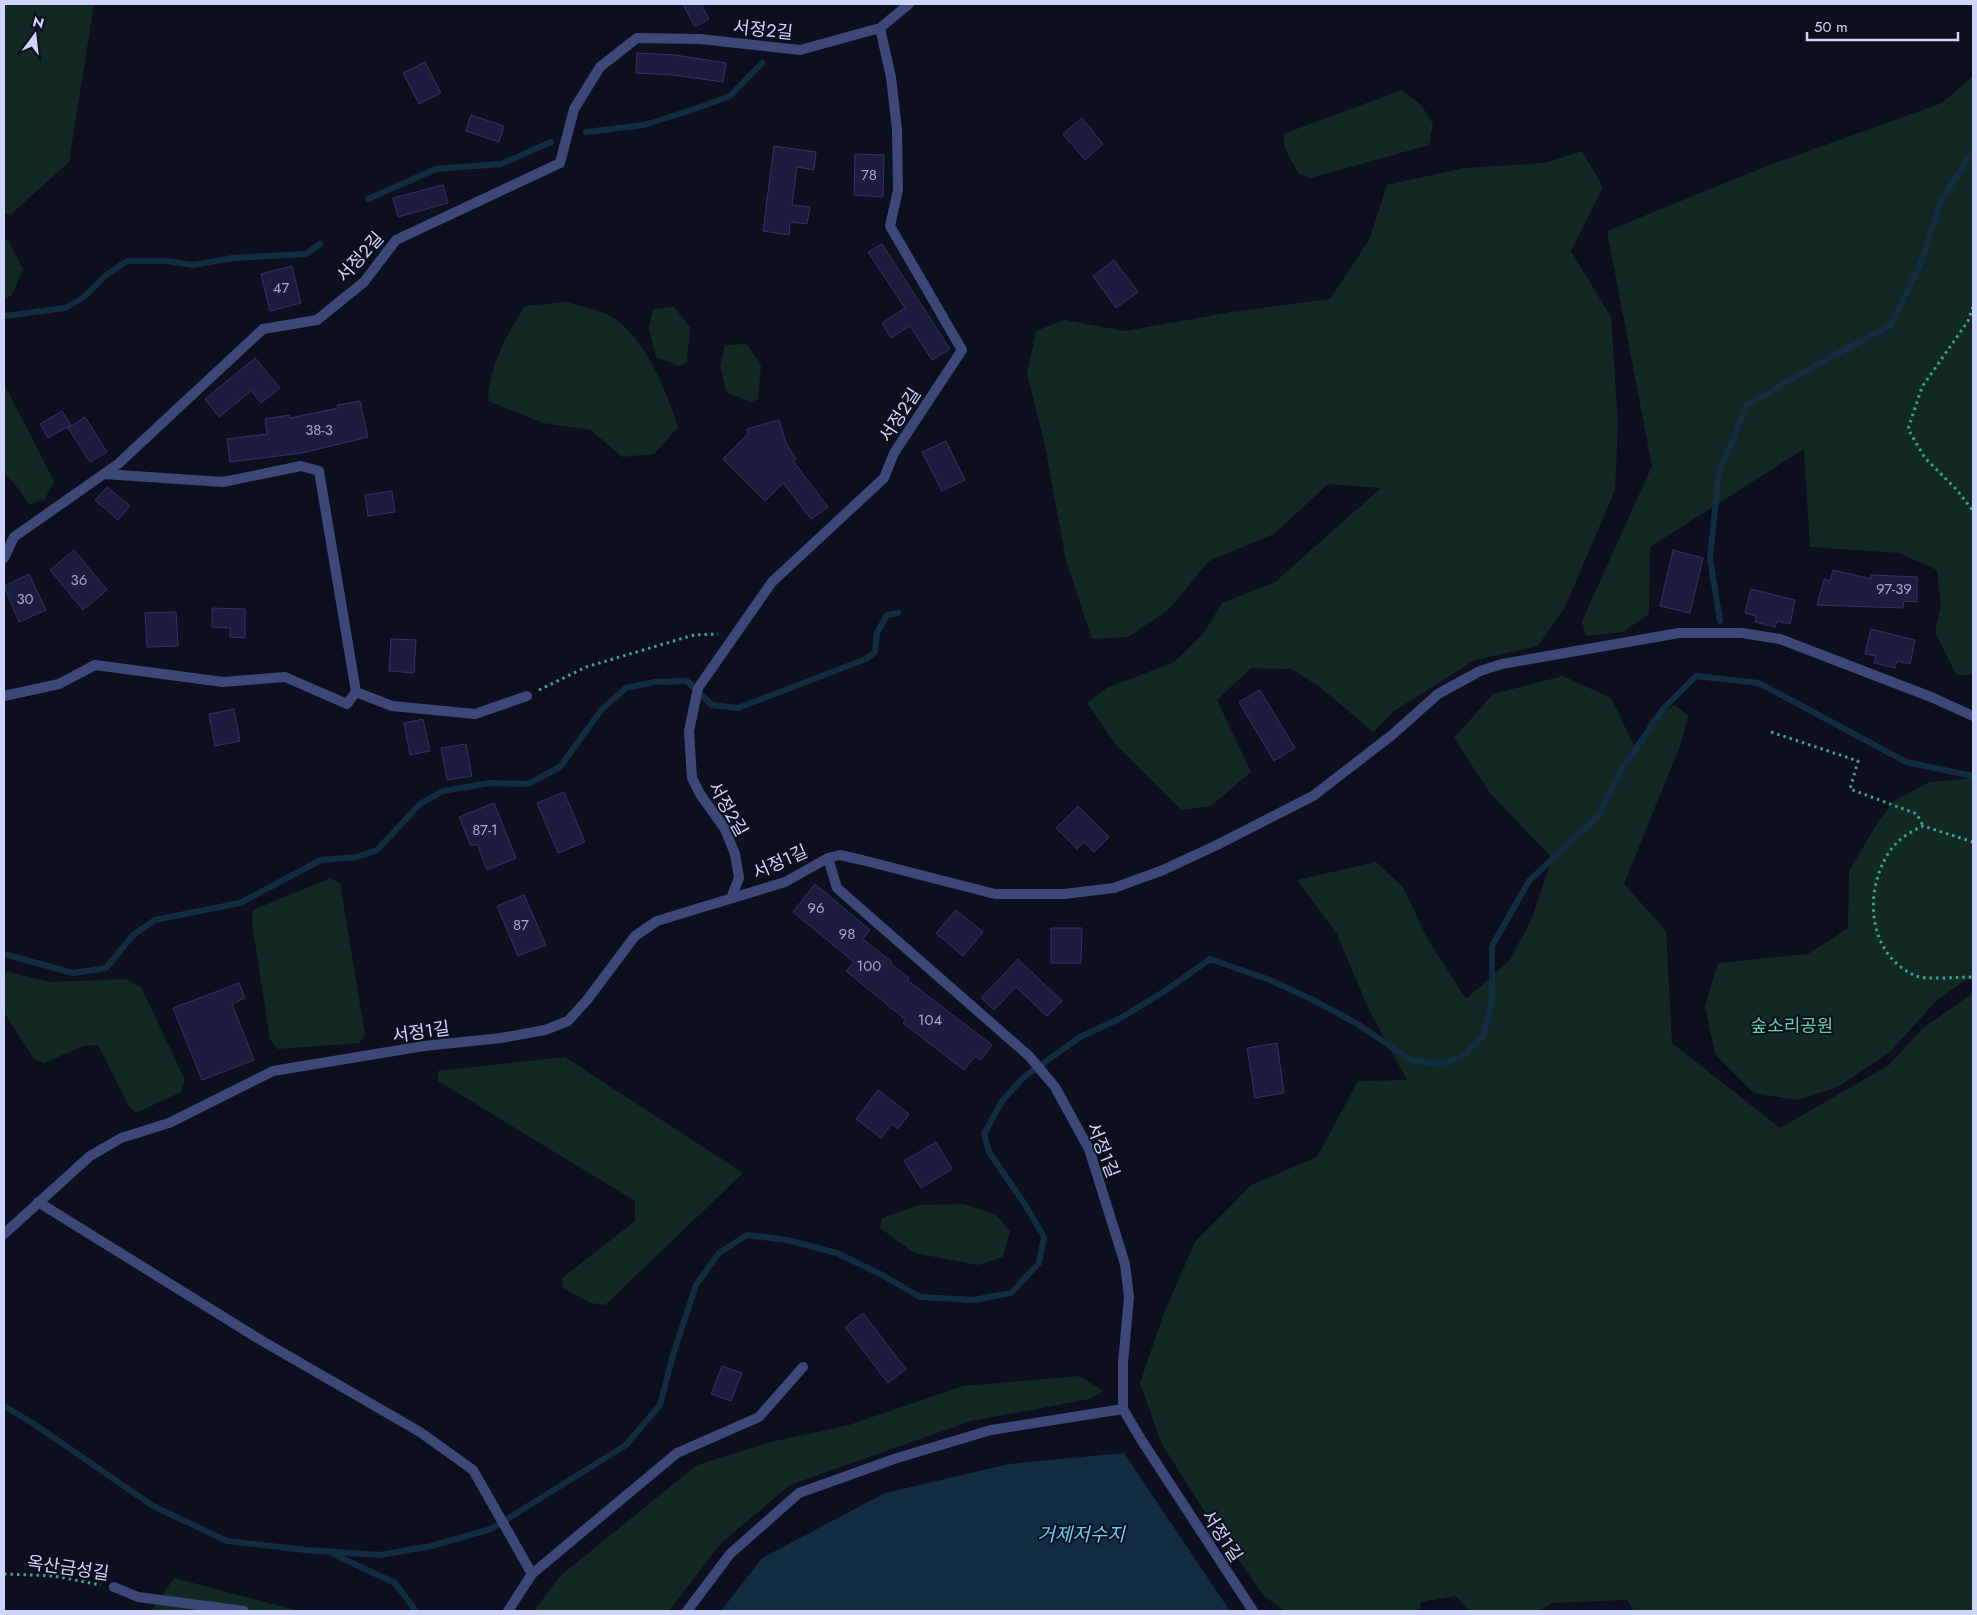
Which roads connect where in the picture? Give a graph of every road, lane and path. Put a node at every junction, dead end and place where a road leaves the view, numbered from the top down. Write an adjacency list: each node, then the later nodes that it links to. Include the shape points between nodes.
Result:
1 (910, 4): 2 (street)
2 (880, 28): 4 (street, 서정2길, via 800,50 700,39 637,38 600,67 574,109 560,163 396,240 364,282 317,320 264,329); 7 (street, 서정2길, via 891,77 897,130 898,190 890,226 962,350 894,453 884,478 772,582)
3 (1973, 307): 5 (path, via 1968,321 1922,387 1908,429 1925,458)
4 (104, 474): 6 (street, 서정2길, via 14,538); 8 (street, via 223,482 301,466 319,471)
5 (1973, 511)
6 (4, 558)
7 (734, 634): 10 (path, via 694,635 586,667); 16 (street, 서정2길, via 698,688 689,731 692,778 725,829 735,854 739,878)
8 (356, 692): 9 (street, via 347,704 285,677 223,682 95,664 59,684); 10 (street, via 392,706 475,714)
9 (4, 696)
10 (527, 696)
11 (1973, 716): 15 (street, via 1780,639 1742,633 1679,633 1480,670 1438,694 1313,796 1163,870 1114,888 1064,894 995,894 840,855)
12 (1771, 732): 13 (path, via 1858,761 1850,789 1917,814)
13 (1923, 826): 14 (path); 17 (path, via 1906,835 1890,850 1879,870 1872,896 1874,926 1883,948 1899,965 1917,976)
14 (1973, 842)
15 (828, 858): 16 (street, 서정1길, via 785,882); 21 (street, 서정1길, via 837,888 1029,1056 1054,1087 1089,1149 1125,1264 1129,1297)
16 (731, 898): 18 (street, 서정1길, via 657,921 635,936 568,1021 545,1030 501,1038 424,1046 273,1071 169,1123 121,1138 90,1156)
17 (1973, 977)
18 (38, 1202): 19 (street, 서정1길); 23 (street, via 259,1339 420,1432 473,1470)
19 (4, 1234)
20 (803, 1367): 23 (street, via 759,1417 677,1453)
21 (1123, 1408): 27 (street, via 991,1430 897,1458 799,1493 730,1554); 28 (street, 서정1길)
22 (4, 1574): 24 (path, 옥산금성길, via 56,1576)
23 (532, 1574): 26 (street)
24 (114, 1588): 25 (street, via 138,1598)
25 (244, 1611)
26 (508, 1611)
27 (686, 1611)
28 (1253, 1611)

